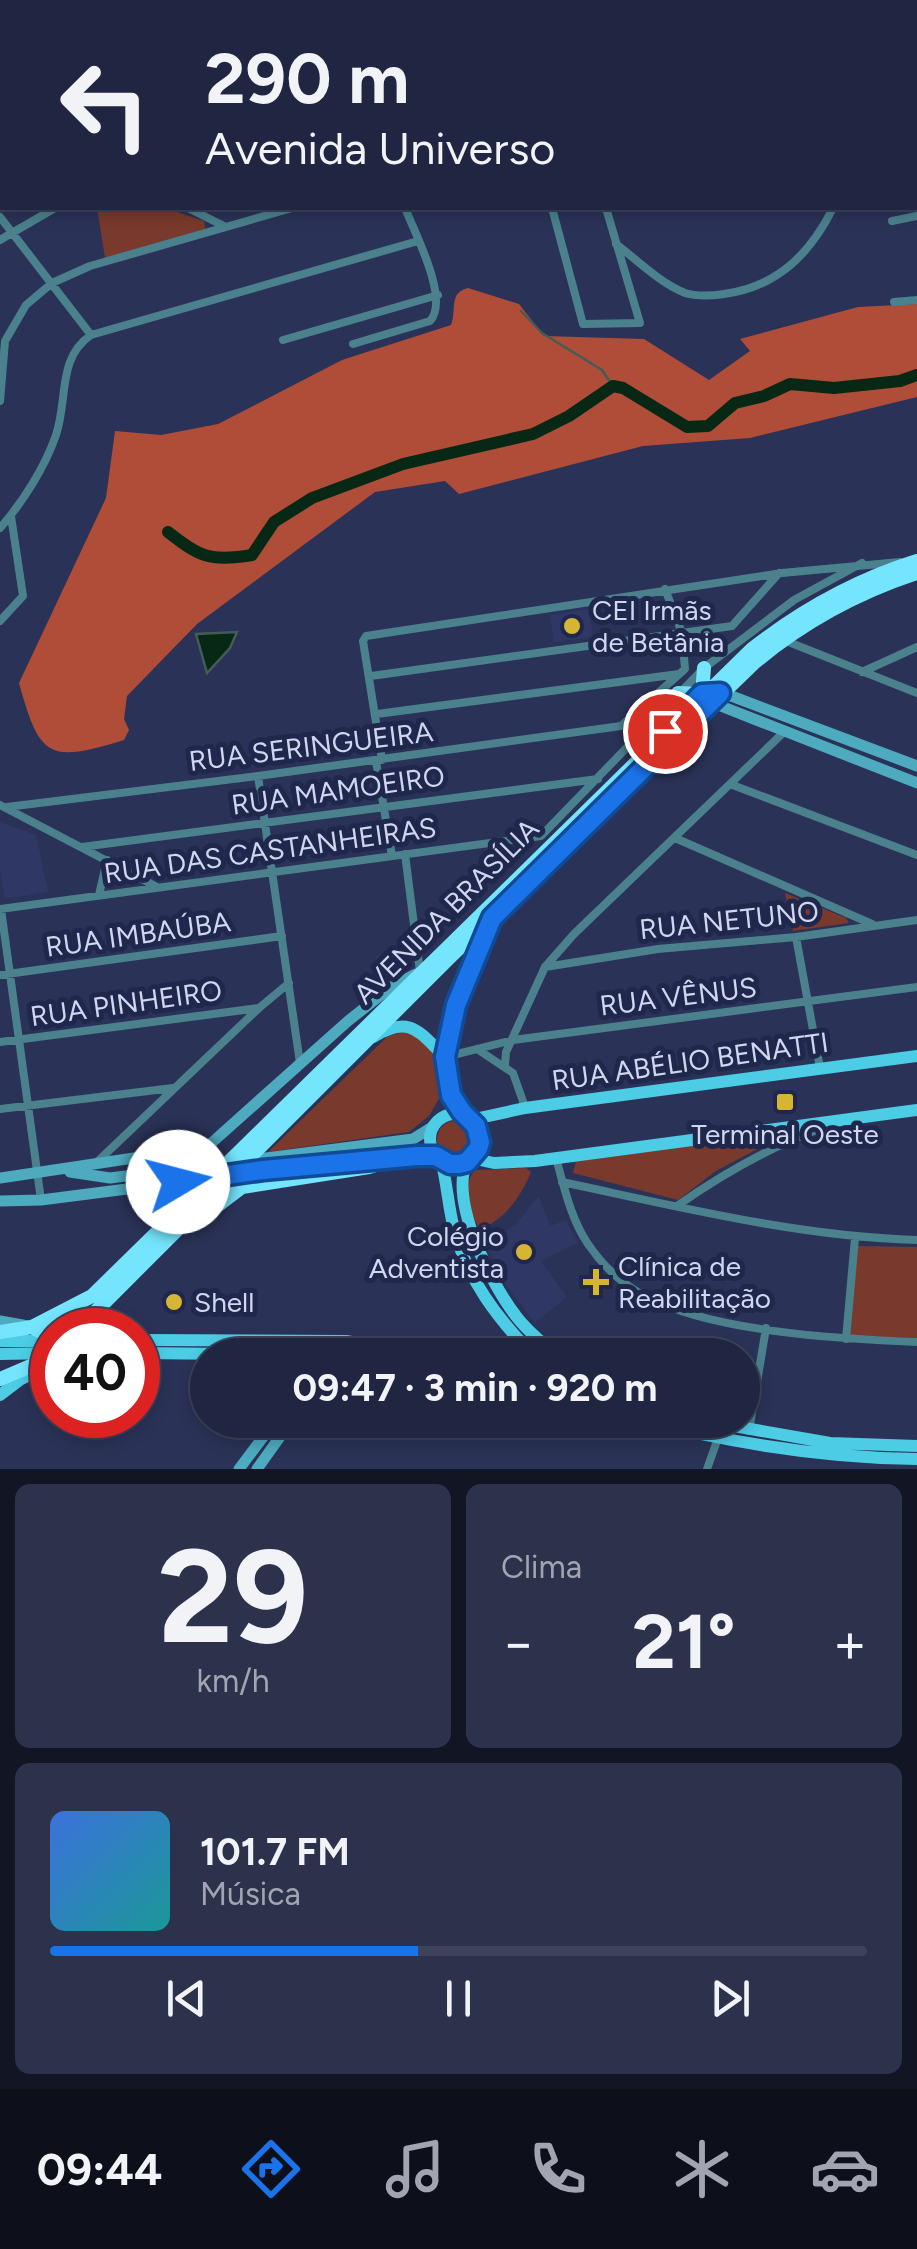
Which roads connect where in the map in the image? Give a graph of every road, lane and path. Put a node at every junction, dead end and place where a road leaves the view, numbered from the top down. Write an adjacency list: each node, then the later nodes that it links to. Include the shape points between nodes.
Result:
1 (51, 210): 12 (street)
2 (192, 210): 11 (street)
3 (285, 210): 11 (street)
4 (405, 210): 14 (street)
5 (553, 210): 15 (street, via 583,324 640,324)
6 (607, 210): 15 (street)
7 (832, 210): 15 (street, via 787,271 728,294 673,287)
8 (917, 216): 10 (street)
9 (0, 217): 12 (street)
10 (892, 221)
11 (226, 227): 16 (street, via 90,266)
12 (10, 231): 13 (street); 16 (street)
13 (0, 240)
14 (418, 241): 17 (street); 20 (street)
15 (616, 244)
16 (52, 284): 20 (street); 23 (street, via 26,305 5,342)
17 (438, 299): 21 (street); 22 (street, via 430,322)
18 (917, 300): 19 (street)
19 (894, 302)
20 (91, 335): 25 (street, via 73,352 59,426)
21 (283, 340)
22 (353, 344)
23 (0, 401)
24 (0, 514): 25 (street)
25 (11, 516): 26 (street); 32 (street, via 24,596)
26 (0, 528)
27 (917, 561): 28 (street); 42 (highway, AVENIDA BRASÍLIA, via 849,587 793,619 752,649)
28 (862, 563): 29 (street); 36 (street, AVENIDA BRASÍLIA, via 794,600)
29 (778, 573): 31 (street); 33 (street, via 732,626)
30 (917, 573): 34 (highway, AVENIDA BRASÍLIA, via 850,599)
31 (665, 589): 33 (street); 39 (street, via 366,636)
32 (0, 621)
33 (682, 633): 38 (street, via 685,669); 39 (street)
34 (782, 639): 37 (street); 42 (highway, AVENIDA BRASÍLIA)
35 (917, 647): 37 (street)
36 (704, 668): 40 (street, AVENIDA BRASÍLIA); 42 (highway)
37 (862, 672): 41 (street)
38 (679, 674): 43 (street); 45 (street)
39 (371, 676): 43 (street)
40 (678, 693): 42 (highway); 44 (street, AVENIDA BRASÍLIA)
41 (917, 694)
42 (706, 699): 44 (street, RUA SERINGUEIRA); 46 (street); 47 (street); 69 (highway, AVENIDA BRASÍLIA); 77 (highway, AVENIDA BRASÍLIA)
43 (377, 714): 49 (street)
44 (657, 716): 45 (street, RUA SERINGUEIRA); 52 (street, AVENIDA BRASÍLIA)
45 (621, 726): 49 (street, RUA SERINGUEIRA)
46 (784, 732): 48 (street); 54 (street)
47 (824, 732): 48 (street); 50 (street)
48 (818, 745): 53 (street)
49 (379, 760): 51 (street, RUA SERINGUEIRA); 56 (street)
50 (917, 766)
51 (258, 776): 55 (street, RUA SERINGUEIRA); 57 (street)
52 (599, 778): 56 (street, RUA MAMOEIRO); 58 (street, AVENIDA BRASÍLIA)
53 (917, 783)
54 (730, 784): 59 (street); 63 (street)
55 (4, 806): 60 (street)
56 (384, 806): 57 (street, RUA MAMOEIRO); 62 (street)
57 (266, 822): 60 (street, RUA MAMOEIRO); 65 (street)
58 (546, 834): 61 (street, RUA DAS CASTANHEIRAS)
59 (675, 838): 71 (street); 74 (street)
60 (82, 847): 64 (street)
61 (405, 854): 62 (street, RUA DAS CASTANHEIRAS); 77 (street)
62 (392, 856): 65 (street, RUA DAS CASTANHEIRAS)
63 (917, 856)
64 (107, 860): 66 (street); 67 (street)
65 (272, 872): 66 (street, RUA DAS CASTANHEIRAS); 72 (street)
66 (157, 887): 67 (street, RUA DAS CASTANHEIRAS)
67 (99, 896): 68 (street, RUA DAS CASTANHEIRAS)
68 (1, 909): 78 (street)
69 (492, 918): 85 (highway, AVENIDA BRASÍLIA); 89 (main road, via 456,1005)
70 (917, 920): 71 (street, RUA NETUNO)
71 (874, 925): 73 (street, RUA NETUNO)
72 (282, 936): 78 (street, RUA IMBAÚBA); 79 (street)
73 (796, 937): 75 (street, RUA NETUNO); 81 (street)
74 (566, 942): 75 (street); 76 (street)
75 (582, 959): 76 (street, RUA NETUNO)
76 (545, 966): 84 (street)
77 (420, 972): 90 (street); 120 (highway, AVENIDA BRASÍLIA)
78 (5, 974): 83 (street)
79 (289, 983): 82 (street); 90 (street)
80 (917, 987): 81 (street, RUA VÊNUS)
81 (808, 1002): 84 (street, RUA VÊNUS); 92 (street)
82 (258, 1008): 83 (street, RUA PINHEIRO); 93 (street)
83 (19, 1040): 86 (street, RUA PINHEIRO); 95 (street)
84 (513, 1040): 87 (street, RUA VÊNUS); 91 (street)
85 (367, 1041): 89 (main road, via 407,1025); 119 (highway, AVENIDA BRASÍLIA)
86 (0, 1042)
87 (477, 1048): 89 (street, RUA VÊNUS); 91 (street)
88 (917, 1056): 92 (main road, RUA ABÉLIO BENATTI)
89 (445, 1057): 94 (main road)
90 (300, 1063): 106 (street, via 207,1147)
91 (506, 1066): 96 (street, via 522,1089)
92 (820, 1068): 96 (main road, RUA ABÉLIO BENATTI)
93 (173, 1088): 95 (street); 102 (street)
94 (451, 1095): 99 (main road); 101 (main road)
95 (28, 1107): 97 (street); 110 (street)
96 (525, 1108): 99 (main road, RUA ABÉLIO BENATTI)
97 (0, 1109)
98 (917, 1113): 100 (main road)
99 (468, 1118): 101 (main road, via 455,1114); 107 (main road, via 480,1142)
100 (841, 1120): 105 (main road); 116 (street, via 785,1141)
101 (437, 1123): 104 (main road, via 430,1142); 111 (street, via 414,1139)
102 (124, 1136): 106 (street); 108 (street)
103 (400, 1158): 104 (street); 114 (street); 119 (highway, via 242,1187)
104 (438, 1158): 107 (main road, via 450,1164); 123 (main road, via 463,1256 495,1314)
105 (556, 1158): 107 (main road); 113 (street)
106 (127, 1159): 108 (street); 111 (street)
107 (469, 1160): 123 (main road, via 462,1181 474,1236)
108 (96, 1163): 109 (street)
109 (62, 1170): 110 (street); 111 (street, via 110,1178)
110 (37, 1173): 112 (street); 114 (street)
111 (147, 1174)
112 (0, 1178)
113 (562, 1182): 116 (street); 126 (street, via 588,1244 644,1296)
114 (41, 1200): 115 (street)
115 (0, 1201)
116 (677, 1206): 117 (street)
117 (855, 1238): 118 (street); 130 (street)
118 (917, 1240)
119 (128, 1280): 121 (highway, AVENIDA BRASÍLIA)
120 (73, 1308)
121 (99, 1308)
122 (0, 1322): 124 (street)
123 (512, 1323): 128 (main road); 129 (main road)
124 (30, 1327)
125 (30, 1327): 127 (highway, AVENIDA BRASÍLIA)
126 (766, 1328): 130 (street); 140 (street)
127 (0, 1332)
128 (522, 1338)
129 (533, 1338)
130 (846, 1339): 135 (street)
131 (30, 1340): 134 (main road)
132 (160, 1340): 133 (main road)
133 (190, 1340)
134 (0, 1341)
135 (917, 1342)
136 (160, 1353): 137 (main road)
137 (190, 1353)
138 (0, 1354): 139 (main road)
139 (30, 1358)
140 (760, 1364)
141 (30, 1367): 143 (highway)
142 (30, 1373): 144 (main road)
143 (0, 1379)
144 (0, 1395)
145 (760, 1432): 151 (main road)
146 (262, 1438): 153 (street)
147 (265, 1438): 154 (street)
148 (279, 1438): 154 (street)
149 (718, 1438): 151 (main road); 155 (street)
150 (917, 1446): 151 (main road)
151 (874, 1458): 152 (main road)
152 (917, 1459)
153 (239, 1469)
154 (256, 1469)
155 (706, 1469)

